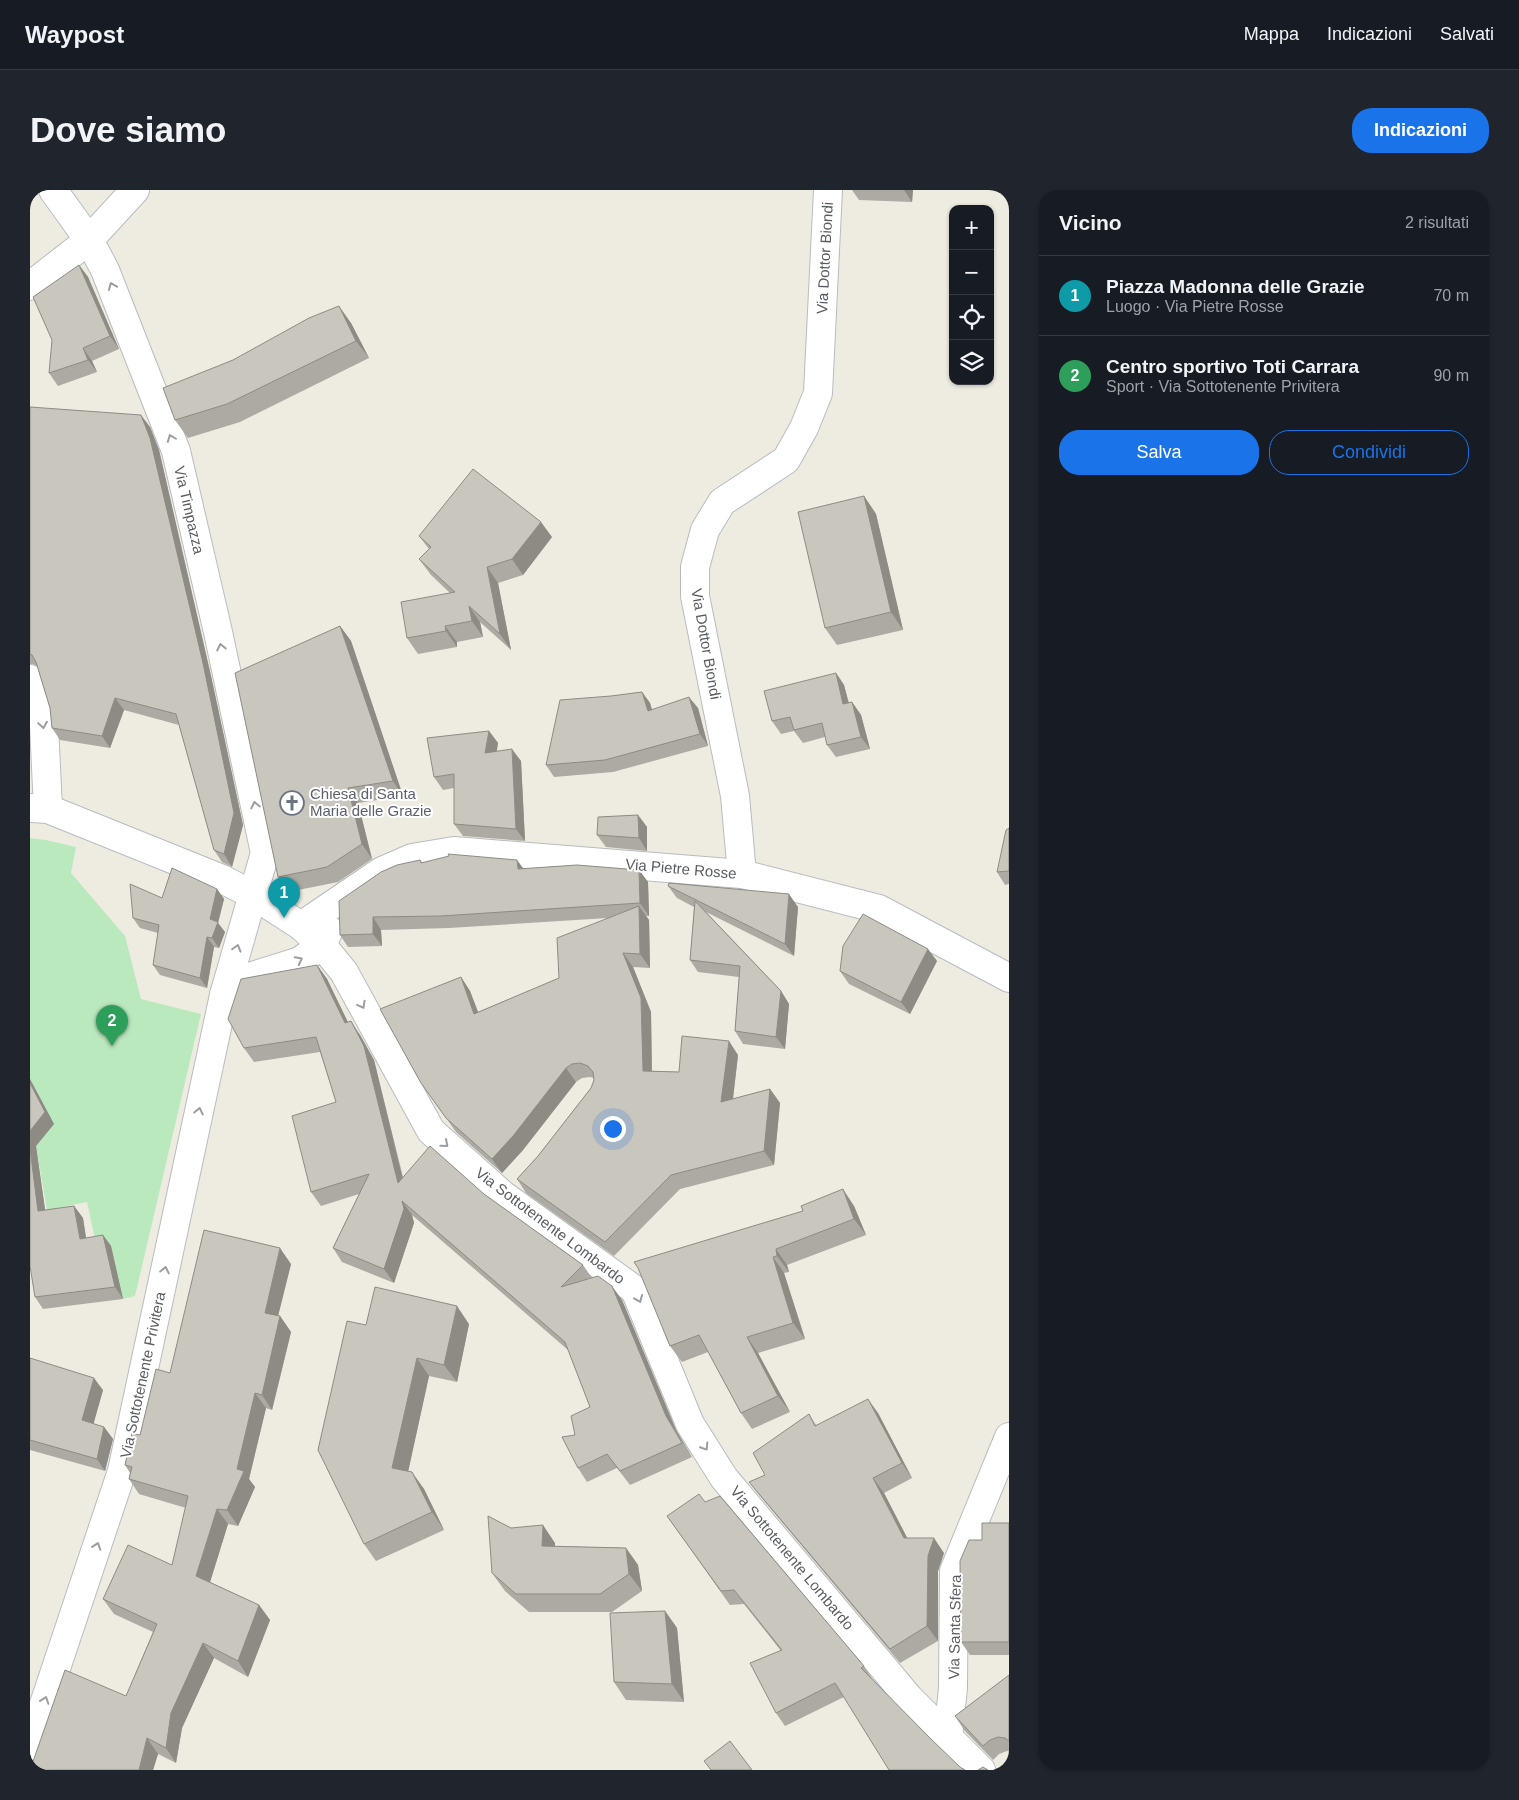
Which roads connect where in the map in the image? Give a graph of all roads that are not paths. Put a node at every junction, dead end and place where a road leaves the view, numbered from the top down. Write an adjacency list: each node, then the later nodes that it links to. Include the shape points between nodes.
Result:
1 (53, 190): 4 (street, Via Timpazza)
2 (135, 190): 4 (street)
3 (828, 190): 9 (street, Via Dottor Biondi, via 818,393 786,460 722,502 705,530 695,567 695,596 735,796)
4 (89, 240): 5 (street); 8 (street, Via Timpazza, one-way to 4, via 176,451 105,270)
5 (30, 286)
6 (30, 679): 7 (street, one-way to 7, via 44,725)
7 (39, 808): 10 (street, Via Sottotenente Lombardo, via 222,878)
8 (265, 853): 10 (street, Via Sottotenente Privitera)
9 (742, 874): 11 (street, Via Pietre Rosse, via 454,851 412,858 382,871); 14 (street, Via Pietre Rosse, via 879,908)
10 (252, 895): 12 (street, Via Sottotenente Lombardo); 15 (street, Via Sottotenente Privitera, one-way to 10)
11 (343, 898): 12 (street, Via Pietre Rosse); 13 (street)
12 (301, 926): 13 (street, Via Sottotenente Lombardo)
13 (330, 954): 15 (street, one-way to 13, via 243,979); 17 (street, Via Sottotenente Lombardo, one-way to 17, via 344,972 431,1131)
14 (1009, 978)
15 (224, 995): 20 (street, Via Sottotenente Privitera, one-way to 15, via 122,1472)
16 (522, 1174): 17 (street)
17 (503, 1195): 19 (street, Via Sottotenente Lombardo, one-way to 19, via 635,1290 690,1424 724,1478 909,1698)
18 (1009, 1437): 19 (street, Via Santa Sfera, via 954,1571 953,1688)
19 (948, 1737): 21 (street, Via Sottotenente Lombardo)
20 (30, 1746)
21 (981, 1770)

